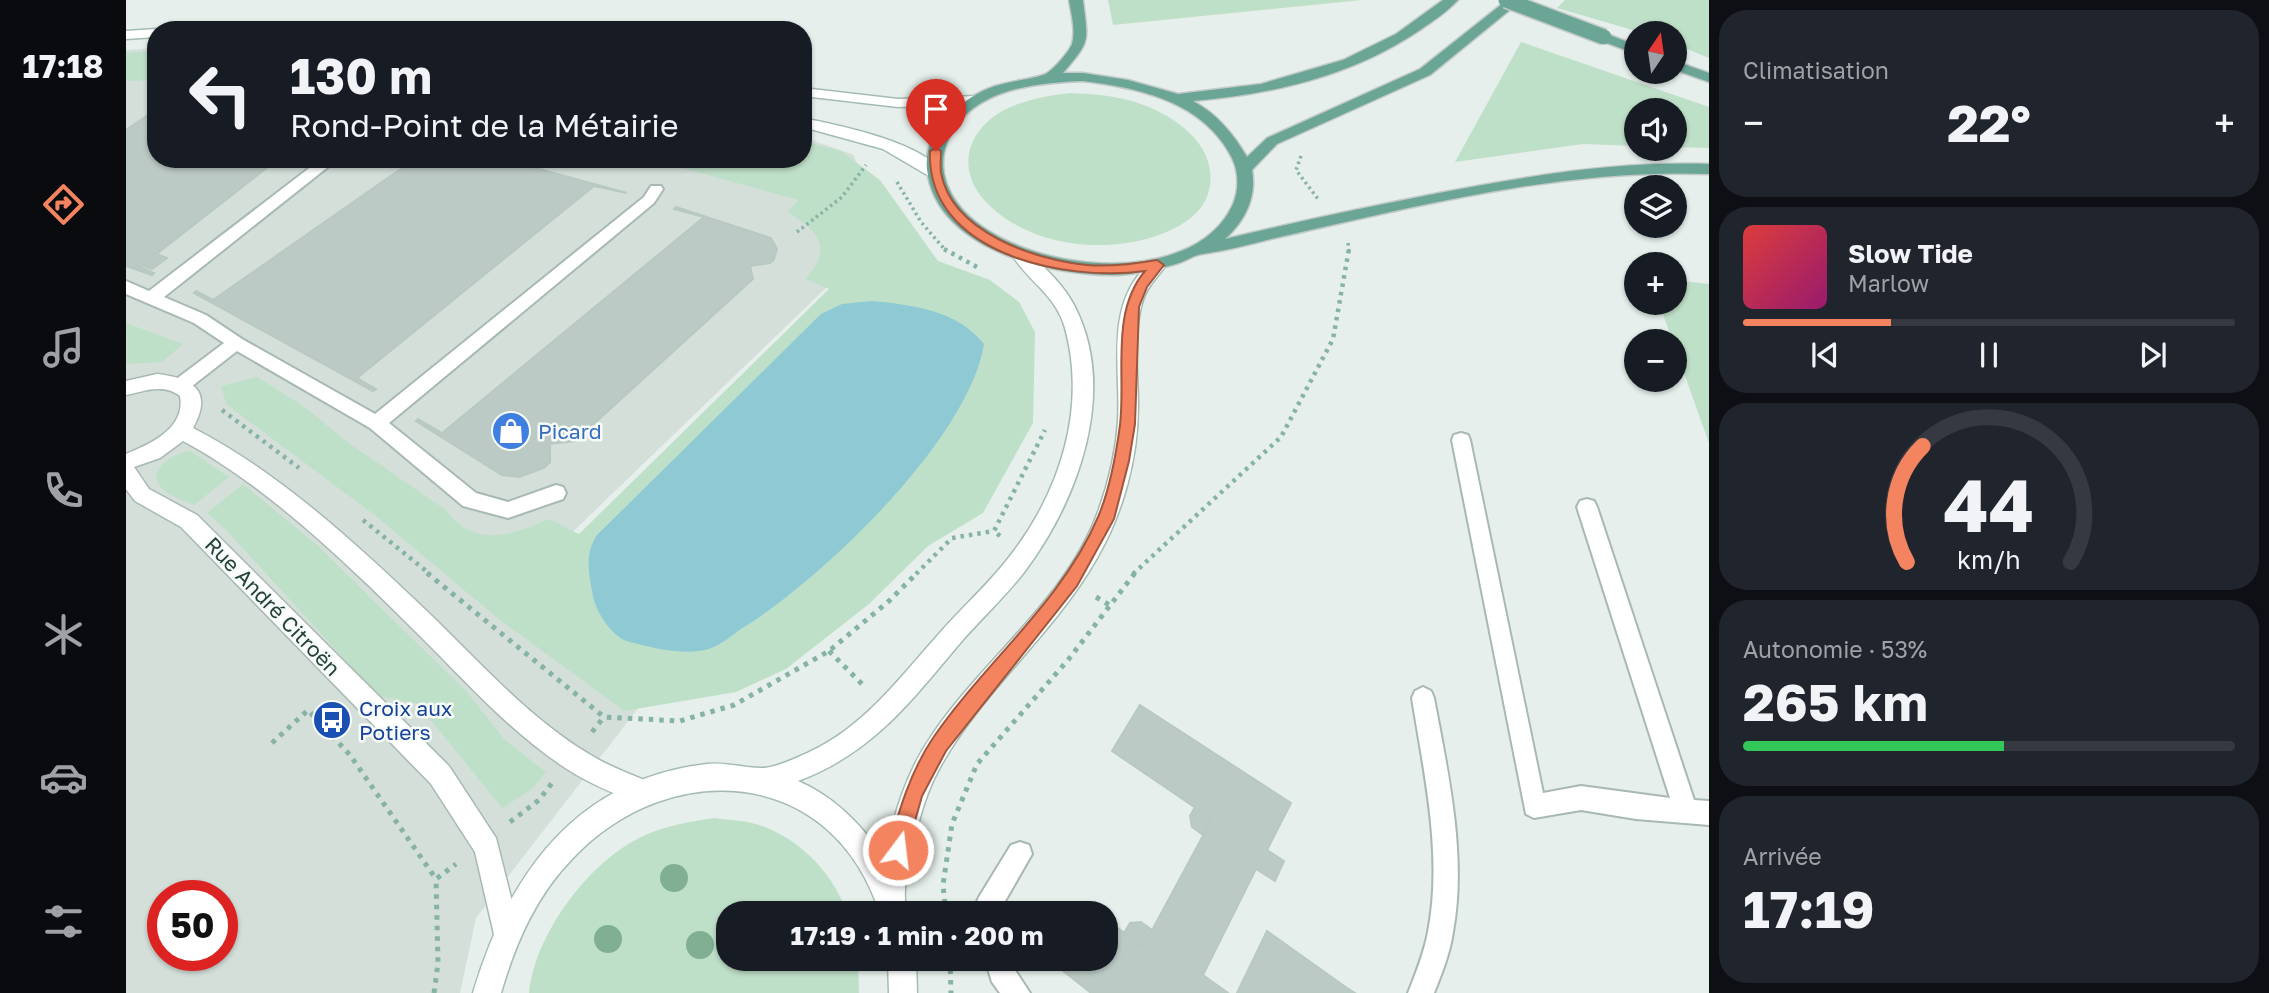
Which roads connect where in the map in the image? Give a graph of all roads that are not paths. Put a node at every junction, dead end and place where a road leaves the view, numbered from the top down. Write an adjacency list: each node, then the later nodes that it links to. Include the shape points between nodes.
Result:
1 (1076, 0): 9 (main road, via 1078,47)
2 (1451, 0): 12 (main road, via 1390,45 1348,65 1231,93)
3 (1506, 0): 7 (main road, bridge)
4 (1515, 0): 16 (main road, via 1424,72 1272,141)
5 (147, 34): 6 (main road)
6 (126, 35)
7 (1624, 45)
8 (1687, 70): 10 (main road)
9 (1051, 78): 12 (main road, via 1116,80); 13 (main road, via 999,89)
10 (1709, 78)
11 (812, 93): 13 (main road, via 898,103)
12 (1177, 99): 16 (main road, via 1221,129)
13 (977, 100): 18 (main road, via 957,114 943,132)
14 (812, 124): 18 (main road, via 888,144)
15 (319, 168): 24 (lane)
16 (1244, 168): 20 (main road, via 1246,191 1238,214 1221,235)
17 (1709, 169): 20 (main road, via 1597,170 1335,219)
18 (935, 172): 21 (main road, via 943,196 961,219 987,239)
19 (656, 190): 28 (lane, via 649,201)
20 (1195, 252): 22 (main road)
21 (1021, 255): 22 (main road, via 1088,270); 36 (main road, via 1067,308 1078,343 1082,380 1076,447 1066,478 1024,555 914,681 846,746)
22 (1157, 265): 42 (main road, via 1140,285 1132,307 1128,424 1106,519 1071,581 939,745 914,793 898,850)
23 (126, 287): 24 (lane)
24 (152, 297): 25 (lane, via 200,319)
25 (236, 343): 27 (lane); 28 (lane)
26 (131, 383): 27 (main road)
27 (181, 385): 29 (main road, via 193,404)
28 (376, 422): 33 (lane, via 470,500 508,510)
29 (182, 430): 31 (main road, via 155,452); 37 (main road, via 249,470 368,570 532,729 591,770)
30 (1461, 440): 38 (lane, via 1534,806 1581,798)
31 (126, 462)
32 (126, 472): 44 (main road, Rue André Citroën, via 142,495 188,521 440,775 487,847)
33 (556, 493)
34 (1587, 507): 38 (lane)
35 (1423, 698): 50 (lane, via 1437,780 1443,912)
36 (764, 781): 37 (main road, via 725,776 684,779); 41 (main road, via 804,796 839,821 868,856)
37 (643, 792): 44 (main road, via 603,814 565,846 532,886)
38 (1686, 811): 39 (lane)
39 (1709, 813)
40 (1020, 854): 43 (lane)
41 (890, 901)
42 (893, 901)
43 (991, 901)
44 (506, 933): 47 (main road)
45 (902, 971): 48 (main road)
46 (1001, 971): 49 (lane)
47 (487, 993)
48 (903, 993)
49 (1017, 993)
50 (1421, 993)

